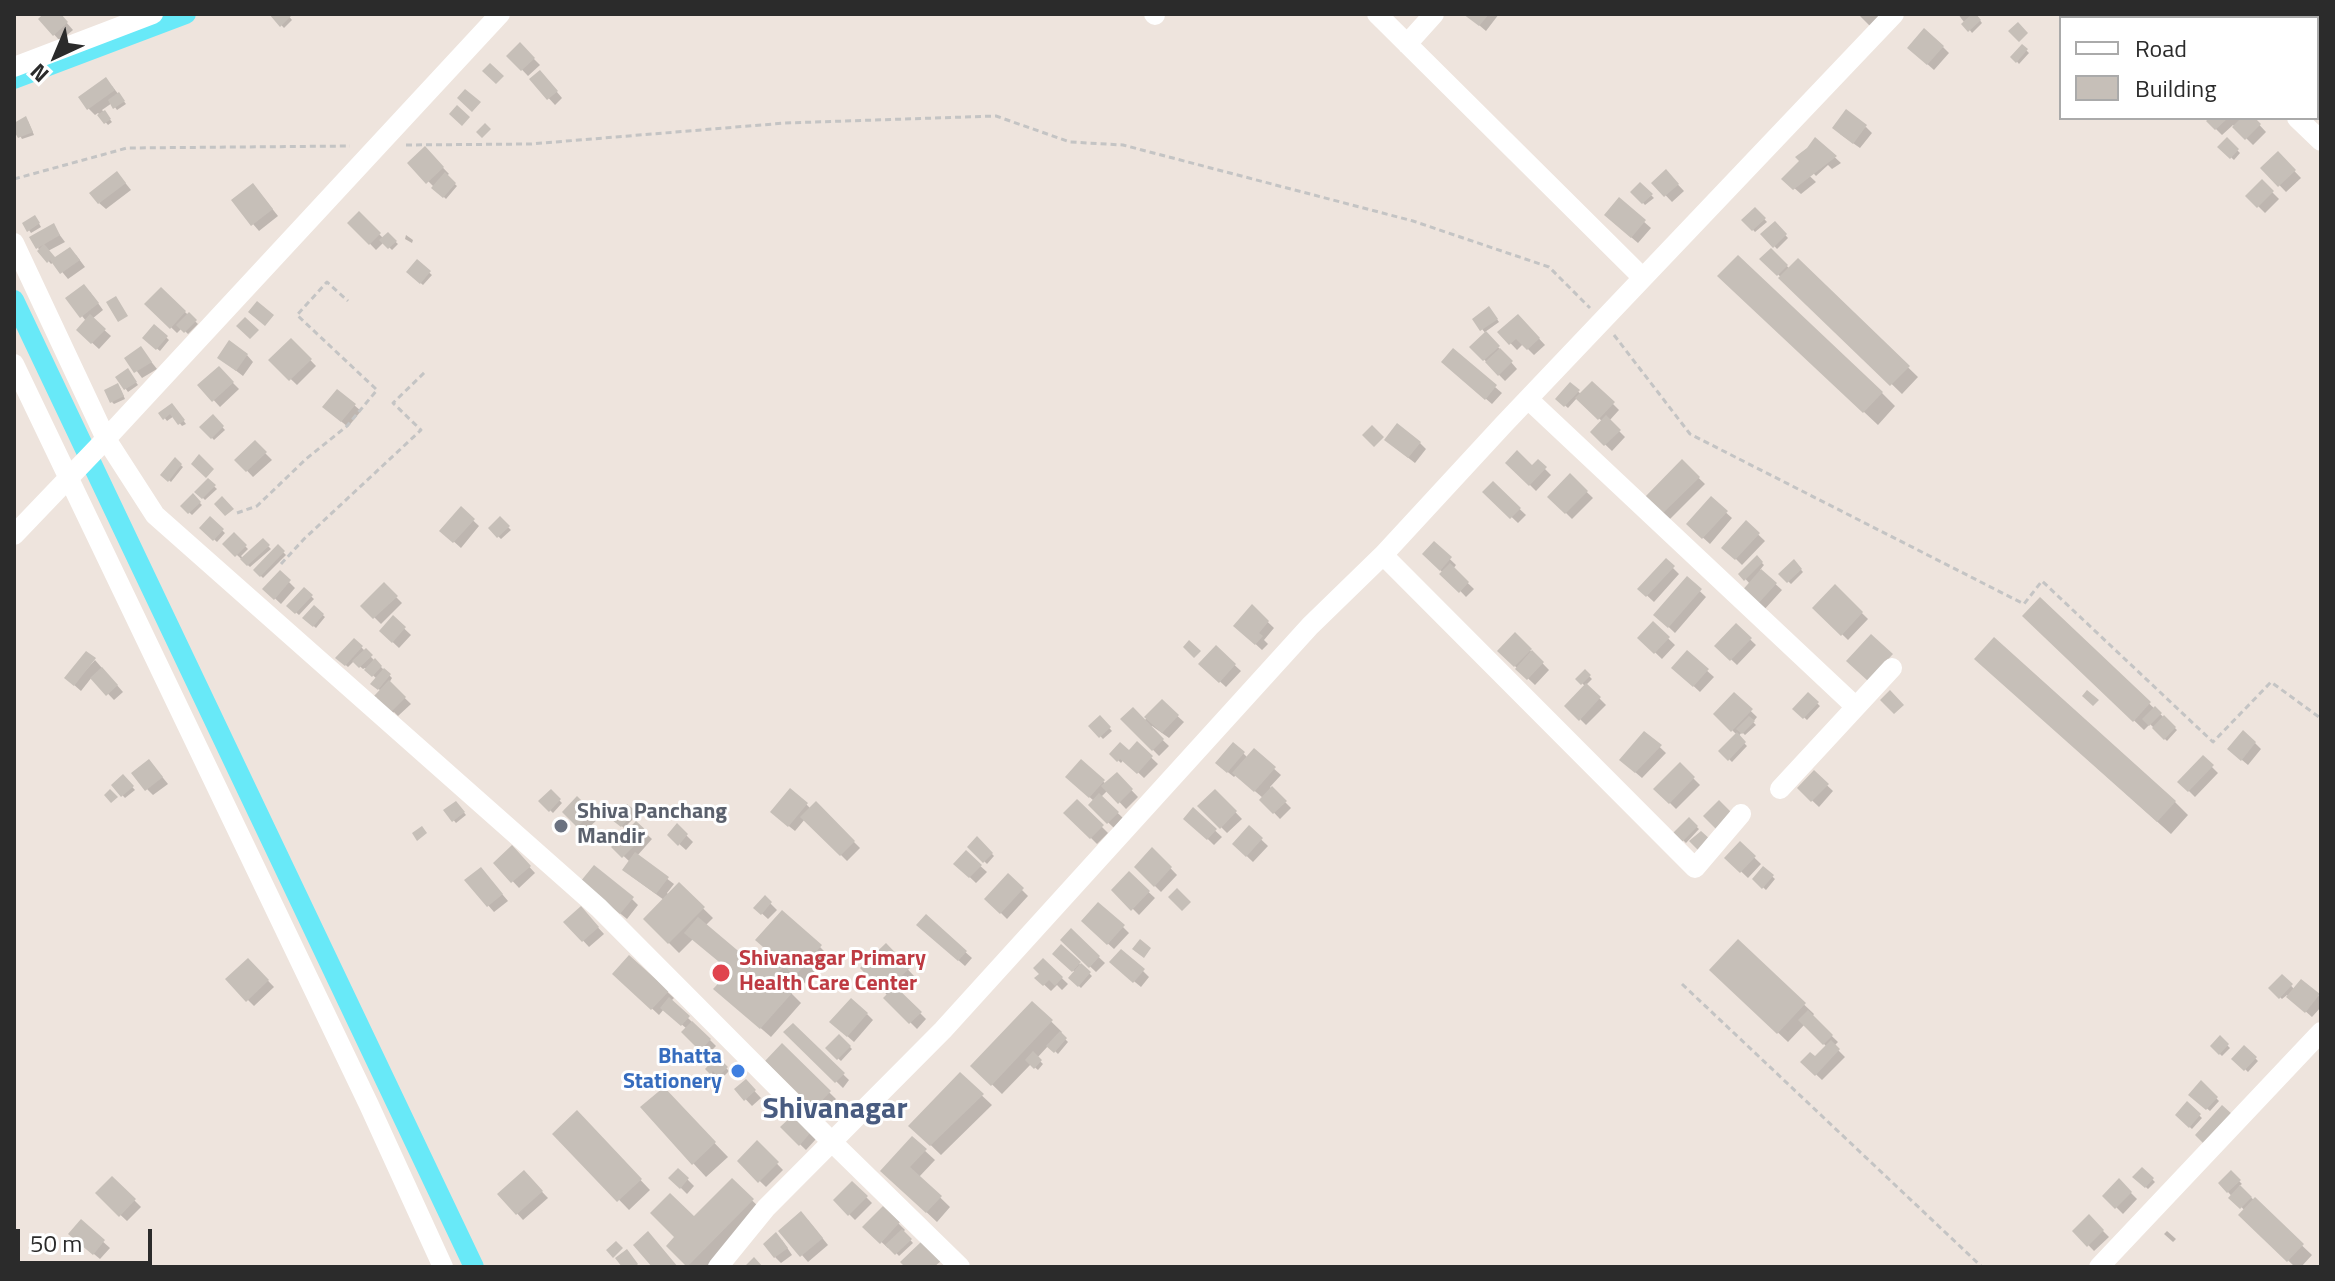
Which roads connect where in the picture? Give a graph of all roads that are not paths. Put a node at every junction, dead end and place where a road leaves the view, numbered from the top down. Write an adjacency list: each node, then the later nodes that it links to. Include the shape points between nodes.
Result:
1 (153, 14): 7 (street)
2 (500, 14): 14 (street)
3 (1377, 14): 6 (street)
4 (1434, 14): 6 (street)
5 (1894, 14): 11 (street)
6 (1407, 44): 11 (street)
7 (14, 67)
8 (2299, 120): 9 (street)
9 (2321, 141)
10 (14, 243): 14 (street)
11 (1643, 278): 13 (street)
12 (14, 364): 15 (street)
13 (1528, 399): 17 (street); 19 (street)
14 (105, 441): 15 (street); 23 (street, via 155,515 599,908)
15 (75, 472): 16 (street); 24 (street)
16 (14, 535)
17 (1383, 555): 21 (street, via 1695,868); 23 (street, via 1310,626 943,1030)
18 (1892, 668): 19 (street)
19 (1856, 707): 20 (street)
20 (1780, 789)
21 (1741, 814)
22 (2321, 1032): 27 (street)
23 (832, 1142): 25 (street, via 766,1208); 26 (street)
24 (443, 1267)
25 (718, 1267)
26 (960, 1267)
27 (2099, 1267)

